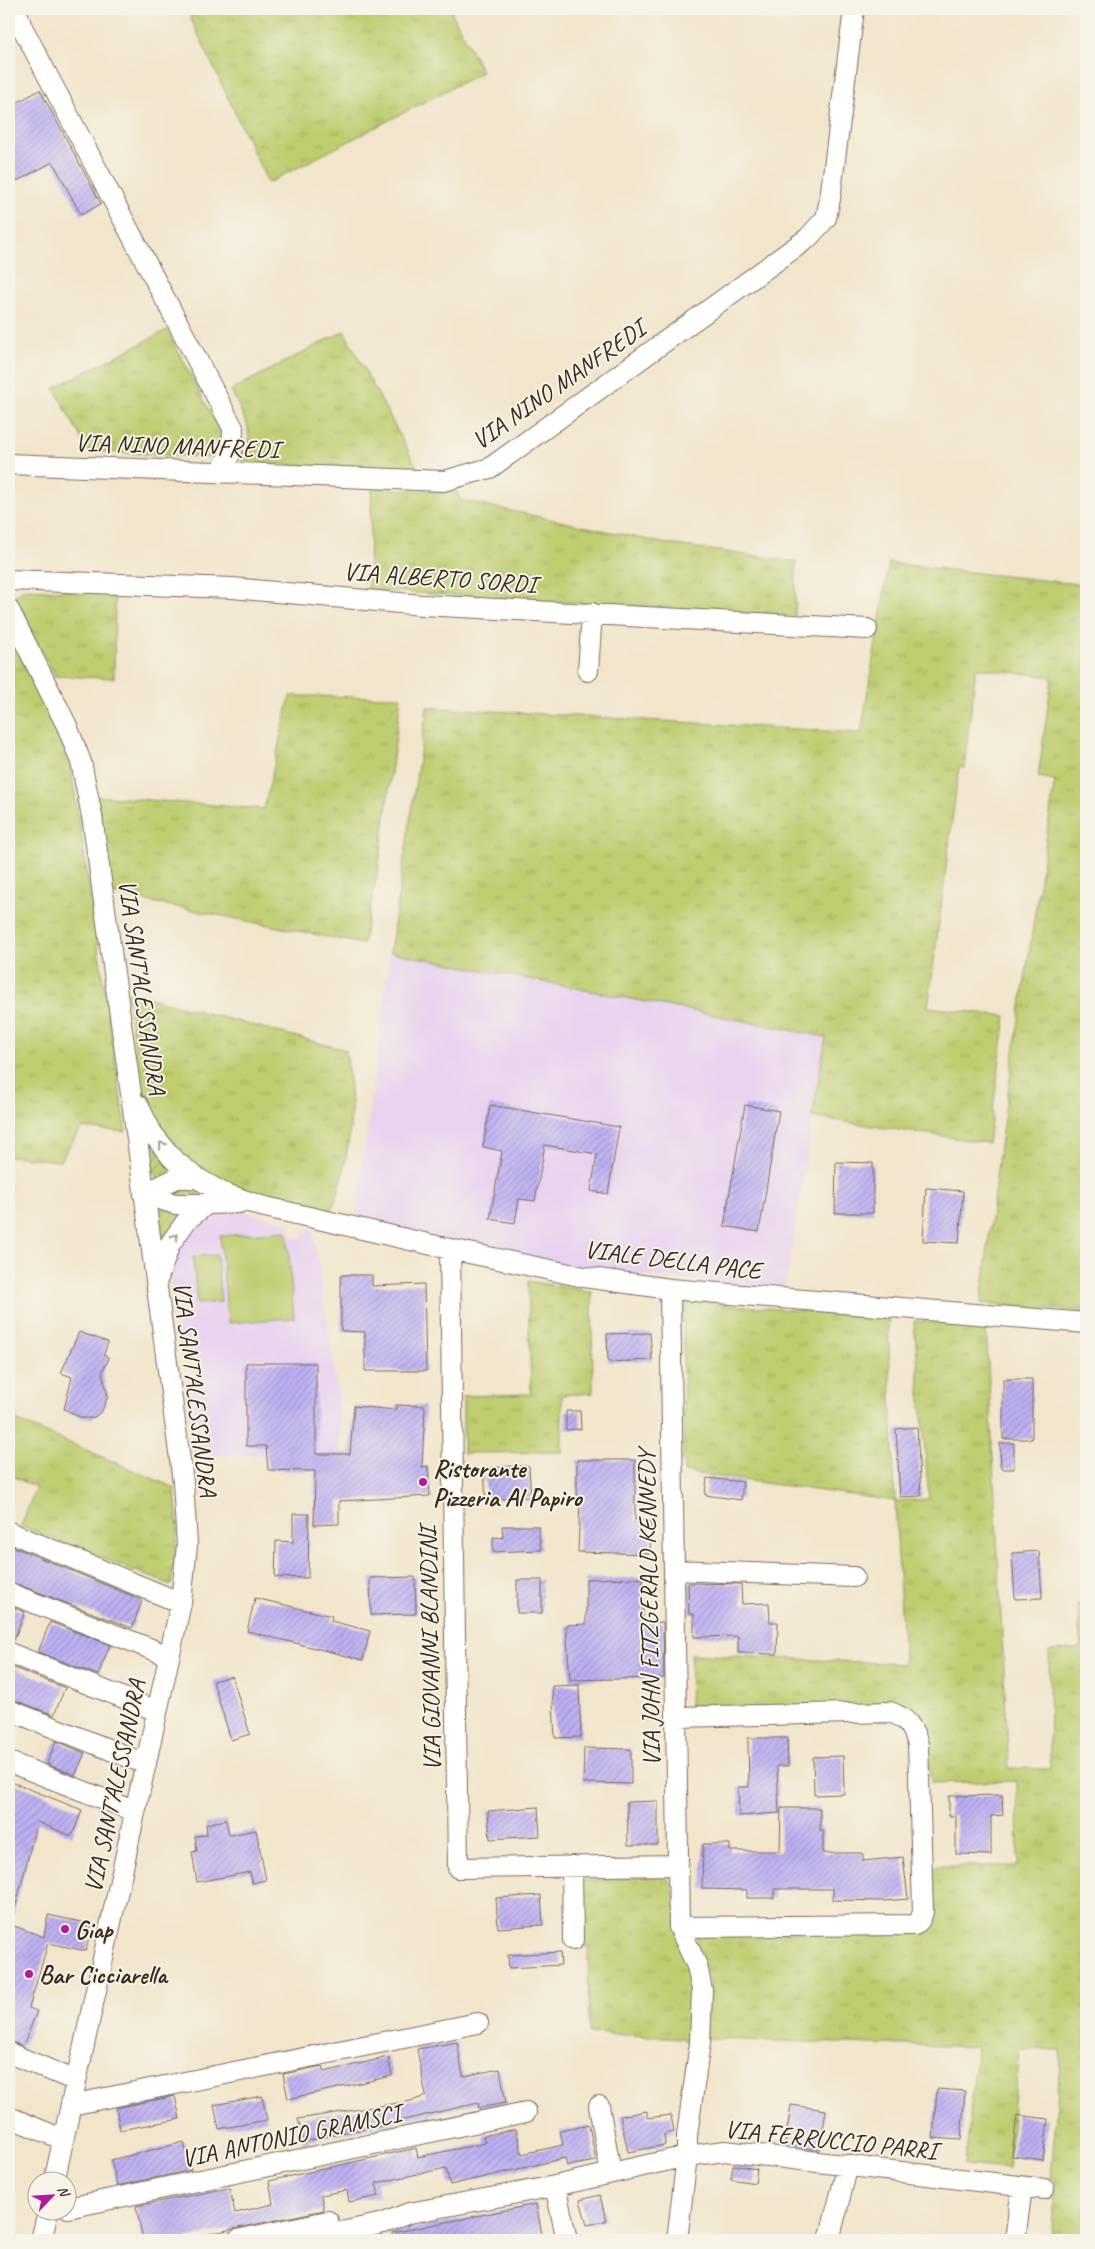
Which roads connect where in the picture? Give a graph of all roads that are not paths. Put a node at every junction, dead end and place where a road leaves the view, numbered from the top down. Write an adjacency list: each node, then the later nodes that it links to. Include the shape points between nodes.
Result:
1 (16, 9): 4 (street, via 233,428 232,450)
2 (854, 9): 4 (street, VIA NINO MANFREDI, via 830,199 826,218 808,238 490,468 444,481)
3 (9, 464): 4 (street, VIA NINO MANFREDI)
4 (220, 473)
5 (9, 580): 7 (street, VIA ALBERTO SORDI, via 232,588 422,605)
6 (9, 610): 10 (street, VIA SANT'ALESSANDRA, via 67,726 81,762 92,816)
7 (592, 613): 8 (street, VIA ALBERTO SORDI); 9 (street)
8 (867, 629)
9 (588, 671)
10 (132, 1094): 11 (street, one-way to 10, via 173,1159 152,1133); 12 (street, VIA SANT'ALESSANDRA)
11 (197, 1178): 12 (street, via 176,1178); 14 (street, via 223,1193)
12 (144, 1194): 13 (street, via 175,1204); 16 (street, VIA SANT'ALESSANDRA)
13 (207, 1204): 14 (street, via 231,1202); 16 (street, one-way to 13, via 170,1244 187,1220)
14 (261, 1206): 15 (street, VIALE DELLA PACE)
15 (450, 1250): 17 (street, VIALE DELLA PACE, via 584,1277); 33 (street, VIA GIOVANNI BLANDINI, via 458,1868)
16 (156, 1282): 23 (street, VIA SANT'ALESSANDRA, via 183,1482 187,1545)
17 (670, 1288): 18 (street, VIALE DELLA PACE); 20 (street, VIA JOHN FITZGERALD KENNEDY)
18 (1086, 1323)
19 (9, 1532): 23 (street)
20 (674, 1570): 21 (street); 28 (street, VIA JOHN FITZGERALD KENNEDY)
21 (854, 1577)
22 (9, 1593): 25 (street)
23 (181, 1602): 25 (street, VIA SANT'ALESSANDRA)
24 (9, 1653): 27 (street)
25 (169, 1656): 27 (street, VIA SANT'ALESSANDRA)
26 (9, 1710): 30 (street)
27 (157, 1711): 30 (street, VIA SANT'ALESSANDRA)
28 (676, 1717): 32 (street, VIA JOHN FITZGERALD KENNEDY); 34 (street, via 890,1712 903,1717 914,1730 918,1744 923,1912 915,1924)
29 (9, 1762): 31 (street)
30 (146, 1764): 31 (street, VIA SANT'ALESSANDRA)
31 (134, 1811): 38 (street, VIA SANT'ALESSANDRA)
32 (678, 1865): 33 (street); 34 (street, VIA JOHN FITZGERALD KENNEDY)
33 (572, 1866): 35 (street)
34 (679, 1927): 44 (street, via 697,1966 702,1990 700,2043)
35 (573, 1940)
36 (478, 2023): 39 (street)
37 (9, 2053): 38 (street)
38 (76, 2081): 39 (street, VIA SANT'ALESSANDRA)
39 (71, 2105): 43 (street, VIA SANT'ALESSANDRA)
40 (599, 2106): 47 (street)
41 (526, 2112): 51 (street, VIA ANTONIO GRAMSCI)
42 (9, 2116): 43 (street)
43 (62, 2138): 46 (street, VIA SANT'ALESSANDRA)
44 (687, 2156): 45 (street, VIA FERRUCCIO PARRI, via 725,2151); 47 (street, VIA FERRUCCIO PARRI); 56 (street)
45 (848, 2165): 49 (street, VIA FERRUCCIO PARRI); 57 (street)
46 (56, 2172)
47 (611, 2173): 48 (street, VIA FERRUCCIO PARRI)
48 (555, 2186): 54 (street, VIA FERRUCCIO PARRI, via 409,2213 384,2223 341,2232 316,2224); 55 (street)
49 (1022, 2187): 50 (street, VIA FERRUCCIO PARRI); 58 (street)
50 (1044, 2188)
51 (78, 2206)
52 (46, 2222): 53 (street)
53 (42, 2240)
54 (237, 2240)
55 (567, 2240)
56 (677, 2240)
57 (829, 2240)
58 (1015, 2240)

